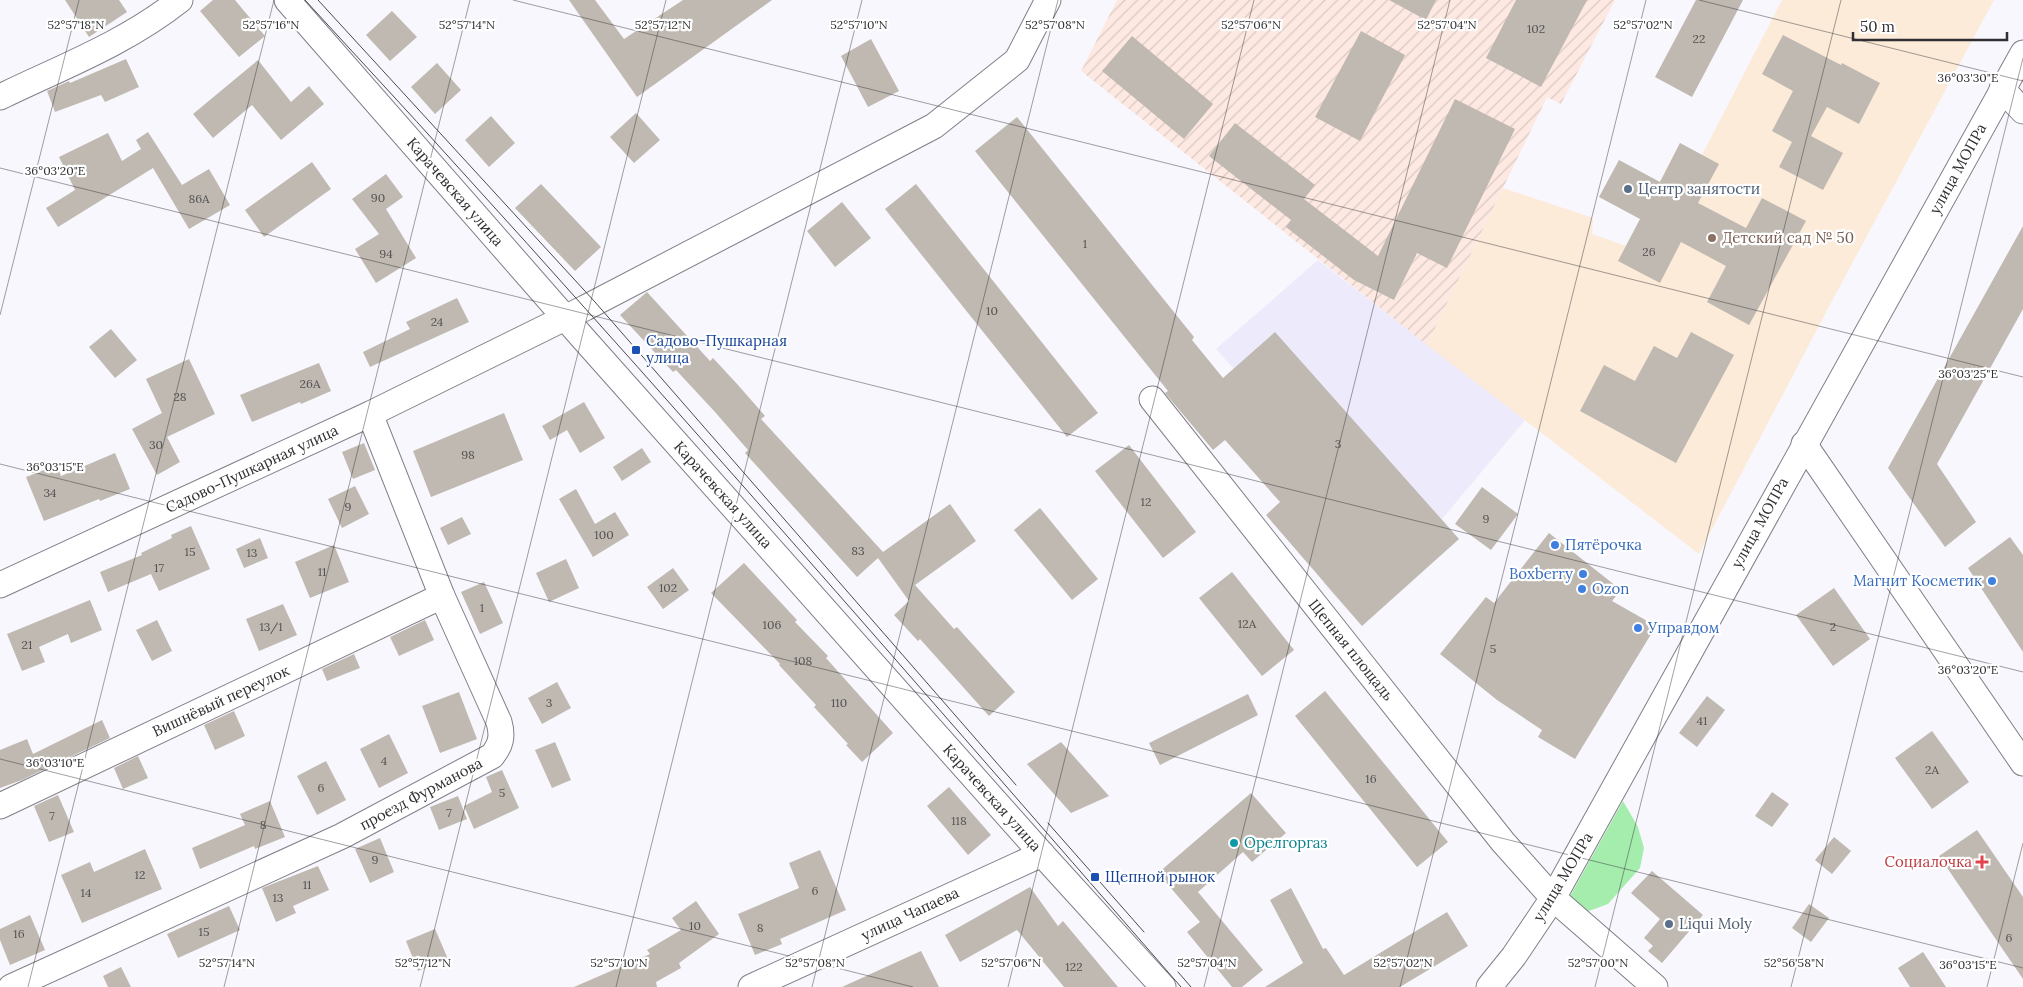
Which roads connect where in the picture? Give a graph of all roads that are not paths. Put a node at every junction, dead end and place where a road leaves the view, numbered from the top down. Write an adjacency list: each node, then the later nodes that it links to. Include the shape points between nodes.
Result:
1 (180, 0): 6 (street, via 155,20 93,54)
2 (287, 0): 8 (street, Карачевская улица)
3 (1048, 0): 8 (street, Садово-Пушкарная улица, via 1017,60 934,126)
4 (2023, 53): 5 (street, улица МОПРа)
5 (2002, 89): 7 (street); 11 (street, улица МОПРа)
6 (0, 97)
7 (2023, 111)
8 (565, 317): 10 (street, Садово-Пушкарная улица); 16 (street, Карачевская улица)
9 (1152, 399): 17 (street, Щепная площадь, via 1503,842)
10 (370, 414): 12 (street, Садово-Пушкарная улица); 13 (street, проезд Фурманова)
11 (1804, 444): 14 (street); 17 (street, улица МОПРа)
12 (0, 585)
13 (442, 596): 15 (street, Вишнёвый переулок); 18 (street, проезд Фурманова, via 499,722 502,733 500,747 492,756 342,836)
14 (2023, 763)
15 (0, 806)
16 (1042, 854): 19 (street, улица Чапаева); 20 (street, Карачевская улица)
17 (1553, 898): 21 (street, улица МОПРа); 22 (street, Щепная площадь)
18 (11, 987)
19 (751, 987)
20 (1163, 987)
21 (1490, 987)
22 (1655, 987)

